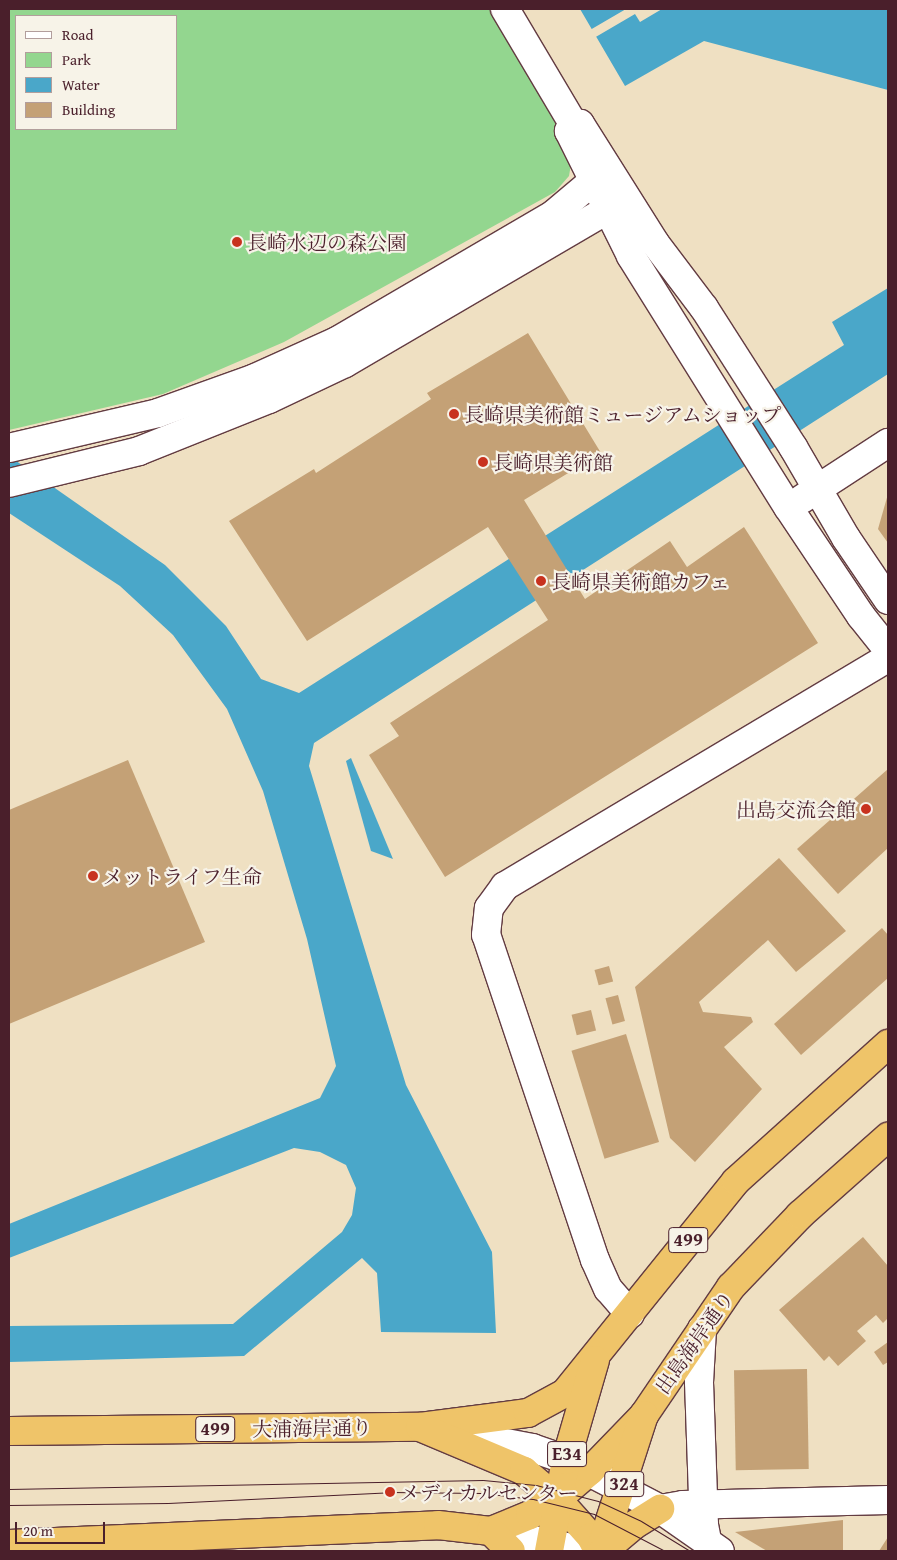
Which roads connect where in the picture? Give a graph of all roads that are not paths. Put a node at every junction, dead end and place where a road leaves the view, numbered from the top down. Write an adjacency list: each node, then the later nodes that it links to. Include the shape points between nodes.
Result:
1 (505, 9): 2 (street, via 574,125 580,124)
2 (601, 173): 3 (street); 5 (street, via 554,214 337,340 191,402 43,442)
3 (618, 204): 6 (street, via 345,363 203,427 139,451); 7 (street, via 655,243 704,308); 8 (street, via 631,256)
4 (888, 443): 7 (street)
5 (9, 448)
6 (9, 483)
7 (818, 489): 8 (street); 9 (street)
8 (788, 508): 10 (street)
9 (888, 600)
10 (888, 650)
11 (888, 658): 14 (street, via 505,886 489,908 486,936 595,1260 608,1289)
12 (888, 1044): 14 (highway, 499, via 736,1181)
13 (888, 1137): 15 (highway, 出島海岸通り, via 800,1215 731,1287)
14 (630, 1314): 16 (highway, 499)
15 (702, 1329): 17 (highway, 出島海岸通り); 25 (street, via 699,1382)
16 (595, 1360): 18 (highway, 大浦海岸通り / 499, via 565,1393 528,1413); 20 (highway, E34)
17 (644, 1415): 21 (highway, 出島海岸通り); 22 (highway, 324)
18 (420, 1427): 19 (highway, 大浦海岸通り / 499); 20 (street, via 532,1448); 23 (highway, via 524,1471)
19 (9, 1431)
20 (566, 1460): 21 (street); 23 (highway, E34)
21 (590, 1471): 22 (street); 23 (highway, 出島海岸通り)
22 (623, 1488): 26 (street); 33 (highway, 324)
23 (557, 1499): 27 (highway, 出島海岸通り); 29 (highway, E34); 33 (highway, via 592,1537)
24 (888, 1500): 25 (street)
25 (704, 1504): 26 (street); 30 (street)
26 (660, 1509): 30 (street); 33 (highway)
27 (491, 1531): 28 (highway, via 438,1525); 29 (street); 31 (highway)
28 (9, 1544)
29 (550, 1547): 32 (street)
30 (714, 1548)
31 (512, 1551)
32 (585, 1551)
33 (600, 1551)

